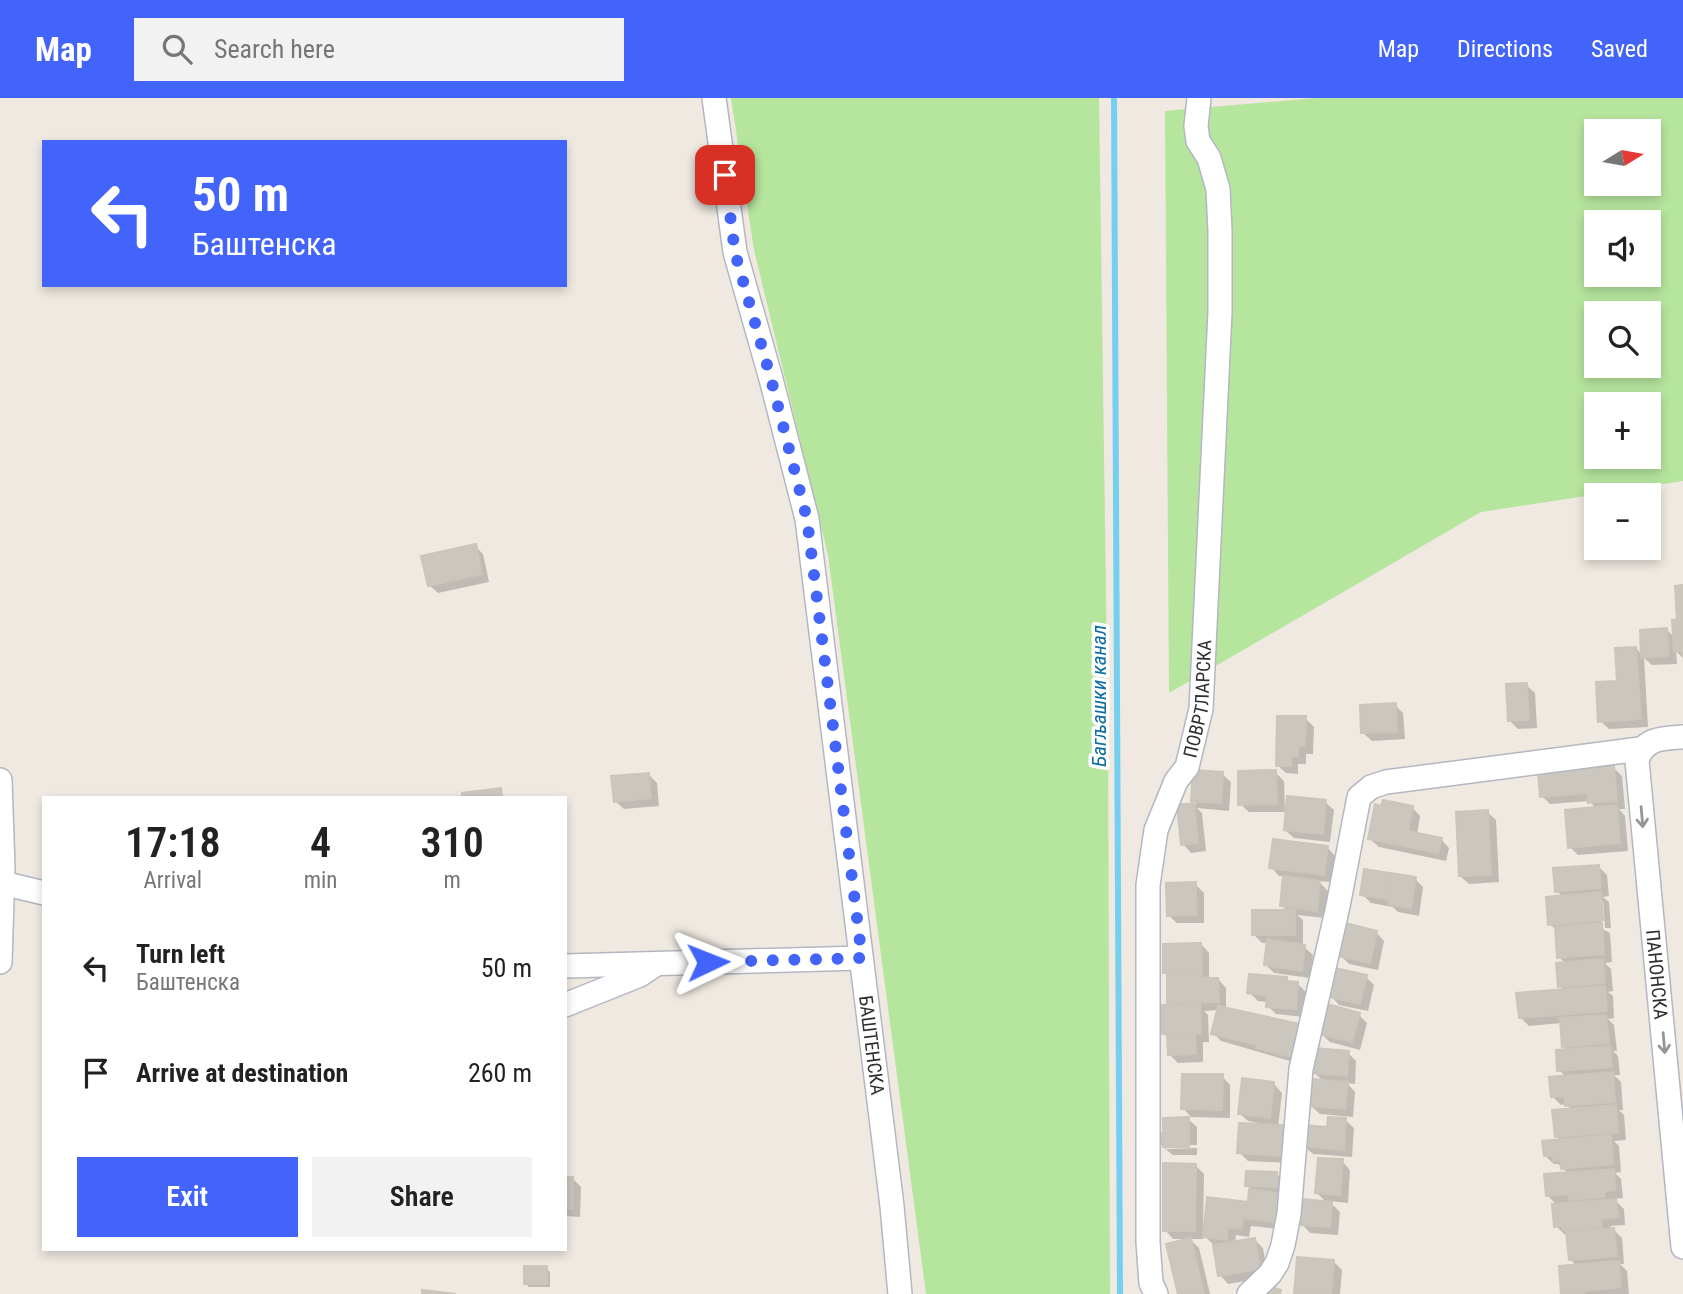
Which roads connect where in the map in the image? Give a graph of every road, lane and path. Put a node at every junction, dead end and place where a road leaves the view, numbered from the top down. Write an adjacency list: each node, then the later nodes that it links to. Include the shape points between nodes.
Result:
1 (714, 98): 8 (street, БАШТЕНСКА, via 735,253 807,519)
2 (1199, 98): 15 (street, ПОВРТЛАРСКА, via 1198,141 1209,158 1218,189 1220,312 1201,709 1187,767 1176,781 1156,830 1148,885 1148,1242)
3 (1683, 737): 4 (street, via 1654,740)
4 (1640, 749): 13 (street, ПАНОНСКА, one-way to 13, via 1637,766); 16 (street, via 1386,782 1359,797 1301,1069 1283,1245 1278,1263)
5 (0, 780): 6 (street)
6 (2, 883): 7 (street); 9 (street)
7 (42, 893)
8 (862, 958): 10 (street); 14 (street, БАШТЕНСКА)
9 (0, 962)
10 (657, 964): 11 (street); 12 (street)
11 (567, 966)
12 (567, 1004)
13 (1683, 1247)
14 (900, 1294)
15 (1156, 1294)
16 (1249, 1294)

